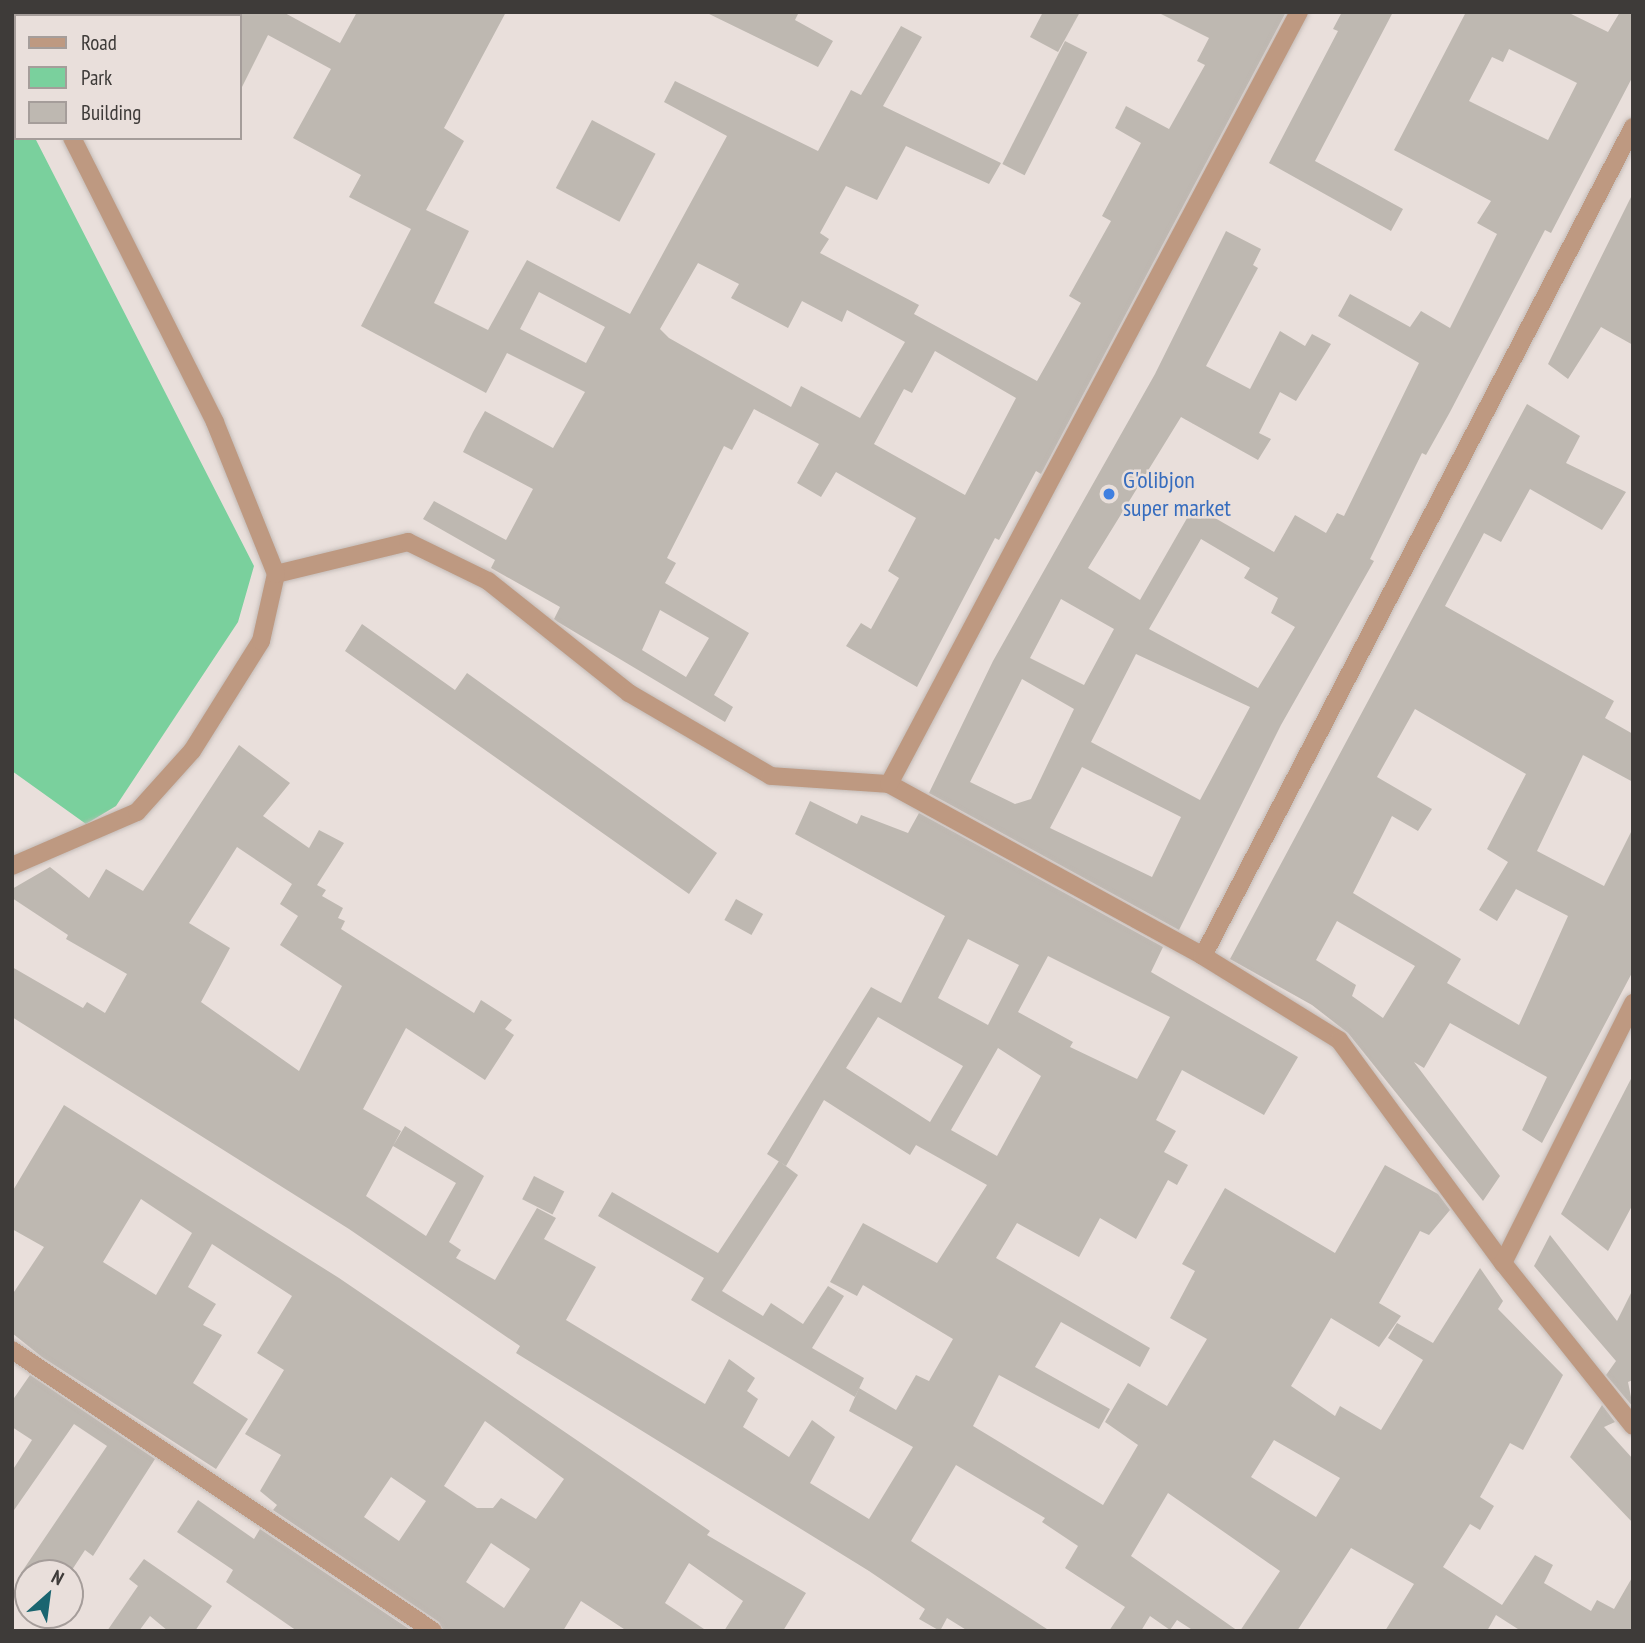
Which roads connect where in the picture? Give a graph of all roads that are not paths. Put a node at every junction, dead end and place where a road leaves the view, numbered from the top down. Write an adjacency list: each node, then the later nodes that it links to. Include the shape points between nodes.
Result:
1 (1299, 12): 5 (street)
2 (1633, 127): 7 (street)
3 (73, 140): 4 (street, via 215,422)
4 (276, 574): 5 (street, via 408,542 488,581 629,693 771,775); 6 (street, via 261,641 192,751 137,812)
5 (889, 784): 7 (street)
6 (12, 866)
7 (1203, 956): 9 (street, via 1339,1040)
8 (1633, 1003): 9 (street)
9 (1503, 1263): 11 (street)
10 (12, 1350): 12 (street)
11 (1633, 1426)
12 (433, 1631)

